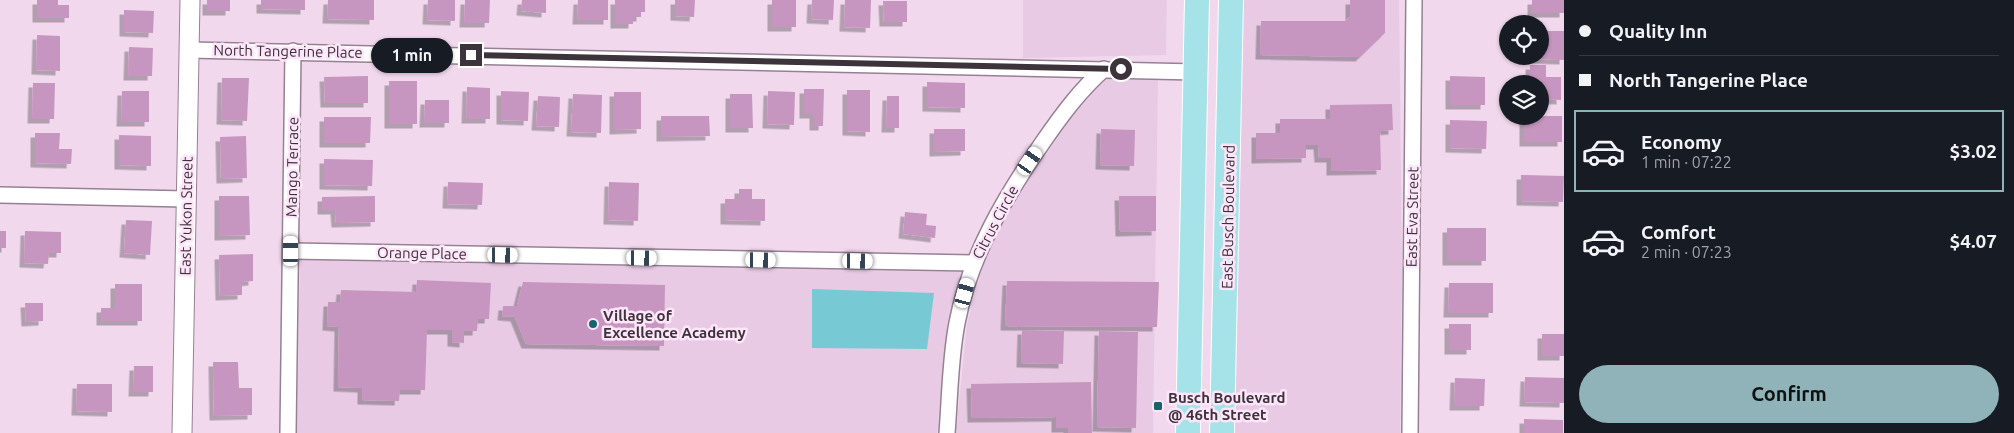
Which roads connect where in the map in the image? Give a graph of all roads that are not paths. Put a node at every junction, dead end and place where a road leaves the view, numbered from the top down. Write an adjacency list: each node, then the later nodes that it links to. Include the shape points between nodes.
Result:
1 (190, 0): 5 (street, East Yukon Street)
2 (1197, 0): 8 (main road)
3 (1231, 0): 17 (main road, East Busch Boulevard)
4 (1414, 0): 18 (street, East Eva Street)
5 (190, 50): 6 (street, North Tangerine Place); 10 (street, East Yukon Street)
6 (293, 51): 7 (street, North Tangerine Place); 11 (street, Mango Terrace)
7 (1104, 69): 8 (street, North Tangerine Place); 12 (street, Citrus Circle, via 1062,115 1020,176 992,222)
8 (1196, 72): 16 (main road)
9 (0, 195): 10 (street)
10 (186, 199): 13 (street, East Yukon Street)
11 (291, 251): 12 (street, Orange Place); 14 (street, Mango Terrace)
12 (973, 263): 15 (street, Citrus Circle, via 957,323)
13 (182, 433)
14 (288, 433)
15 (947, 433)
16 (1188, 433)
17 (1222, 433)
18 (1410, 433)

